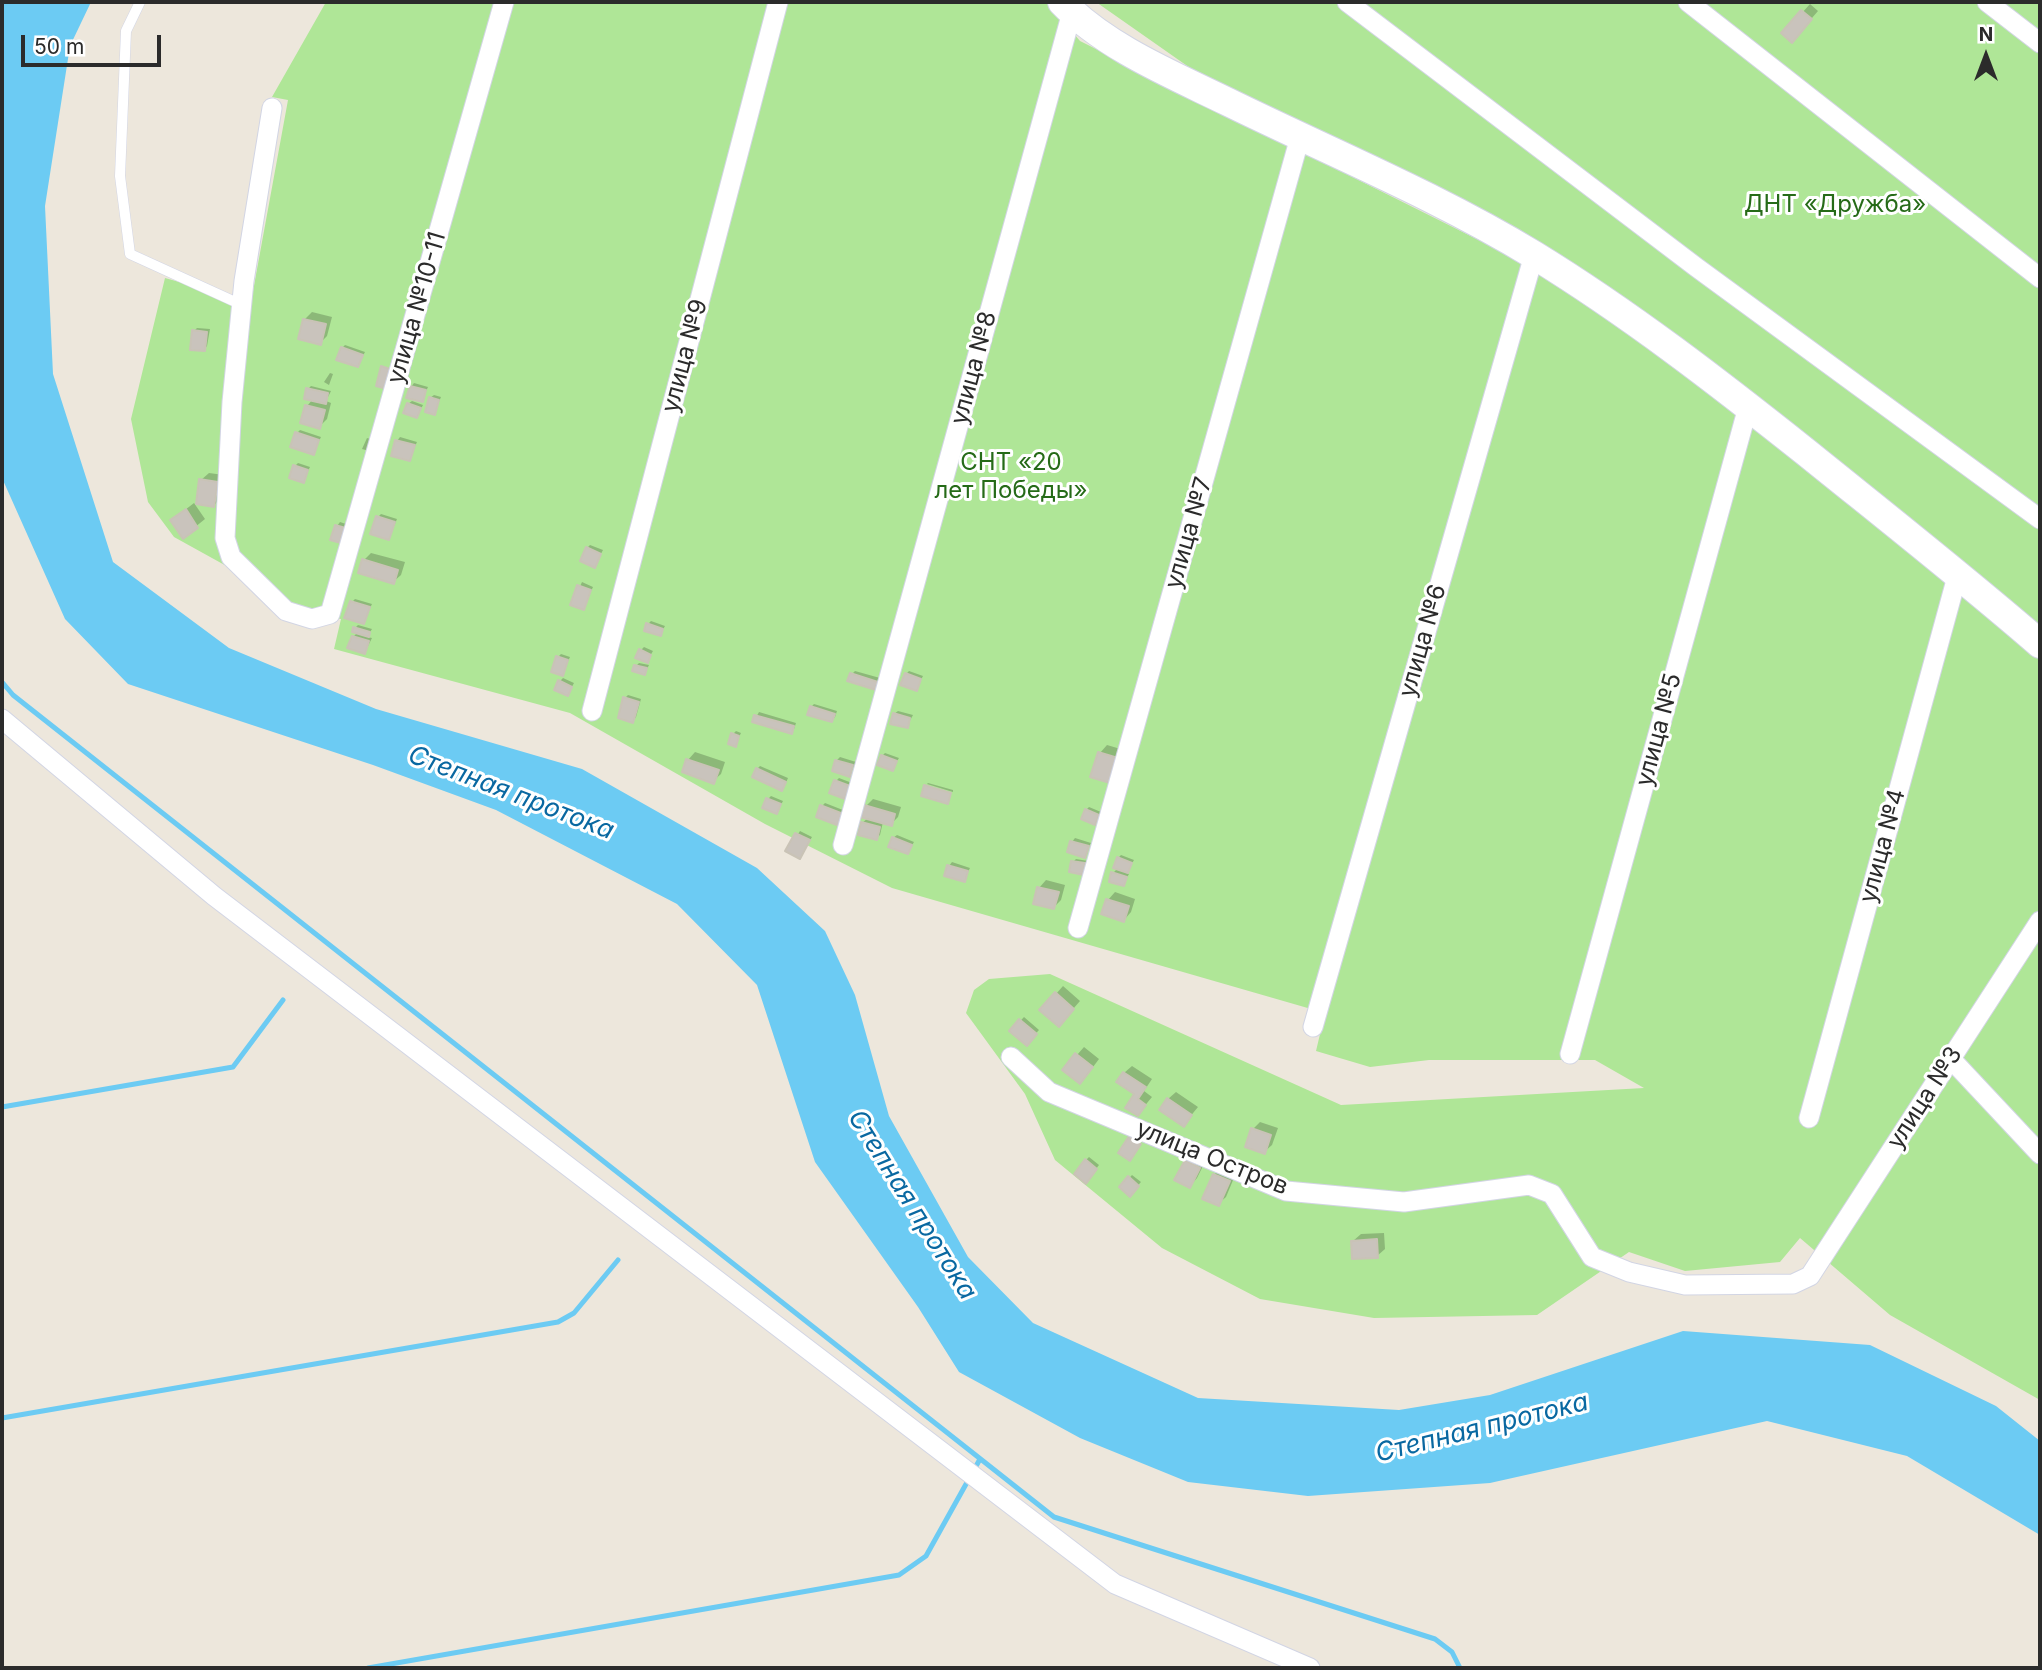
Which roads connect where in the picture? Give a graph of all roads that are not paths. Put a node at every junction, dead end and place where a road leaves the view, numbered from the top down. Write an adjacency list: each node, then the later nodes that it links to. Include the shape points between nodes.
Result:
1 (140, 2): 13 (lane, via 127,31 120,176 130,254)
2 (504, 2): 13 (street, улица №10-11, via 330,614 312,619 286,611 231,557 225,538)
3 (778, 2): 18 (street, улица №9)
4 (1347, 2): 15 (street, via 1696,267)
5 (1688, 2): 12 (street)
6 (1987, 2): 8 (street)
7 (1067, 7): 10 (street, via 1123,48); 20 (street, улица №8)
8 (2040, 43)
9 (272, 108): 13 (street)
10 (1300, 137): 11 (street, via 1411,189); 22 (street, улица №7)
11 (1534, 255): 14 (street, via 1662,340); 23 (street, улица №6)
12 (2040, 278)
13 (242, 304)
14 (1748, 407): 16 (street); 24 (street, улица №5)
15 (2040, 519)
16 (1958, 573): 17 (street); 27 (street, улица №4)
17 (2040, 643)
18 (592, 711)
19 (2, 719): 30 (street, via 225,904 1115,1584)
20 (843, 845)
21 (2040, 921): 26 (street, улица №3)
22 (1078, 928)
23 (1313, 1027)
24 (1570, 1054)
25 (1011, 1057): 29 (street, улица Остров, via 1049,1092 1286,1191 1404,1202 1529,1185 1552,1194 1592,1257 1629,1272 1685,1285 1793,1284)
26 (1951, 1059): 28 (street); 29 (street, улица №3)
27 (1809, 1118)
28 (2040, 1154)
29 (1810, 1276)
30 (1310, 1668)

